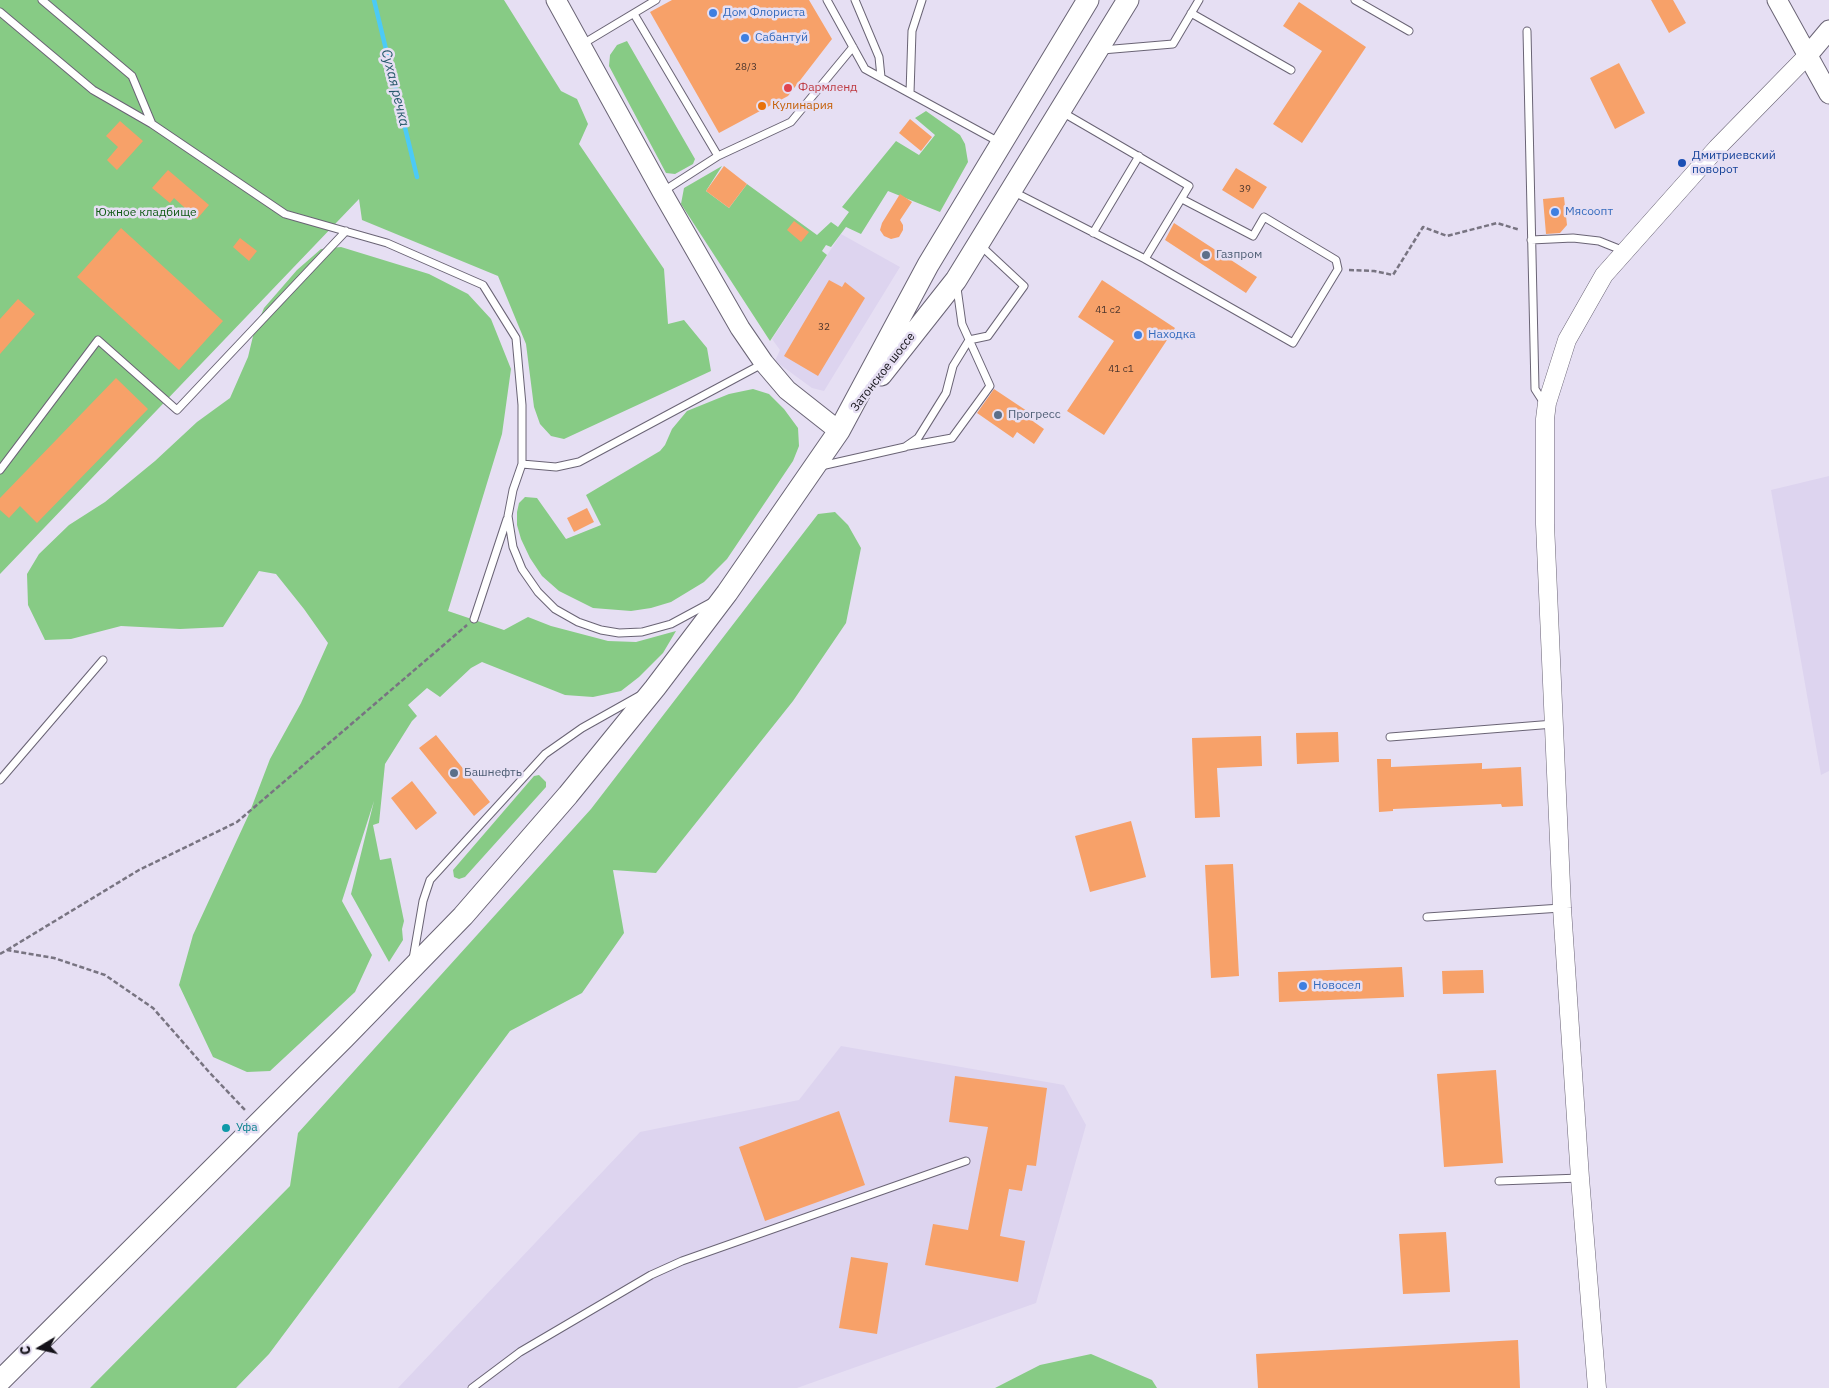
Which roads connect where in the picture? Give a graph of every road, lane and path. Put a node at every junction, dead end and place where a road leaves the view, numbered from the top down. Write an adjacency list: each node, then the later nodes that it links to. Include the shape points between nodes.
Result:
1 (42, 0): 27 (lane, via 132,76)
2 (556, 0): 18 (main road)
3 (656, 0): 14 (lane)
4 (826, 0): 19 (lane)
5 (854, 0): 23 (lane, via 879,57)
6 (922, 0): 24 (lane, via 912,31)
7 (1088, 0): 28 (main road, Затонское шоссе)
8 (1128, 0): 20 (main road, Затонское шоссе)
9 (1199, 0): 13 (lane)
10 (1355, 0): 17 (lane)
11 (1777, 0): 21 (main road)
12 (0, 12): 27 (lane, via 93,90)
13 (1191, 13): 20 (lane, via 1173,44); 22 (lane)
14 (634, 14): 18 (lane); 29 (lane)
15 (1829, 30): 21 (main road)
16 (1526, 31): 36 (lane)
17 (1408, 32)
18 (581, 45): 32 (main road)
19 (853, 46): 23 (lane, via 865,69); 29 (lane, via 792,122)
20 (1097, 51): 26 (main road, Затонское шоссе)
21 (1808, 55): 25 (main road); 38 (street, via 1717,148)
22 (1291, 70)
23 (881, 77): 24 (lane)
24 (910, 93): 28 (lane)
25 (1829, 94)
26 (1060, 111): 30 (lane); 31 (main road, Затонское шоссе)
27 (152, 124): 34 (lane, via 285,214)
28 (1001, 143): 45 (main road, Затонское шоссе, via 928,265)
29 (718, 156): 32 (lane)
30 (1139, 156): 33 (lane, via 1189,186); 35 (lane)
31 (1011, 191): 35 (lane); 37 (main road, Затонское шоссе)
32 (662, 192): 43 (main road, via 721,296)
33 (1182, 199): 39 (lane); 40 (lane, via 1253,236 1264,217 1336,260)
34 (346, 231): 47 (lane, via 387,243 483,285 516,338 522,405); 49 (lane, via 177,410 98,340)
35 (1093, 233): 39 (lane)
36 (1531, 236): 38 (lane, via 1598,241); 40 (path, via 1497,223 1446,236 1423,227 1393,275); 44 (lane, via 1535,389)
37 (979, 243): 41 (main road, Затонское шоссе); 42 (lane, via 1024,286 988,336)
38 (1624, 251): 44 (street, via 1604,274 1568,340)
39 (1145, 259): 40 (lane, via 1293,343)
40 (1338, 269)
41 (956, 280): 42 (lane, via 962,324); 45 (main road, Затонское шоссе)
42 (969, 340): 46 (lane, via 953,366 946,393 918,438); 46 (lane, via 990,386 952,438)
43 (764, 363): 45 (main road, via 787,390); 47 (lane, via 579,462 556,467)
44 (1547, 407): 55 (street, via 1545,524)
45 (844, 423): 48 (main road)
46 (905, 446): 48 (lane)
47 (522, 464): 50 (lane)
48 (814, 468): 51 (main road)
49 (0, 470)
50 (508, 516): 51 (lane, via 513,547 522,570 555,609 578,622 620,633 642,632 671,624); 52 (lane)
51 (727, 593): 54 (main road)
52 (474, 619): 60 (path, via 237,822 139,870)
53 (103, 660): 57 (lane)
54 (655, 688): 62 (main road, via 506,867); 62 (lane, via 582,728 545,754 430,880 423,900)
55 (1554, 724): 56 (lane); 58 (street)
56 (1390, 737)
57 (0, 780)
58 (1562, 908): 59 (lane); 65 (street)
59 (1427, 917)
60 (7, 950): 61 (path); 63 (path, via 54,958 105,974 153,1008 209,1072)
61 (0, 954)
62 (412, 969): 63 (main road)
63 (262, 1120): 67 (main road)
64 (966, 1161): 68 (lane, via 682,1261 520,1352)
65 (1580, 1178): 66 (lane); 69 (street)
66 (1499, 1181)
67 (0, 1382)
68 (472, 1388)
69 (1597, 1388)

